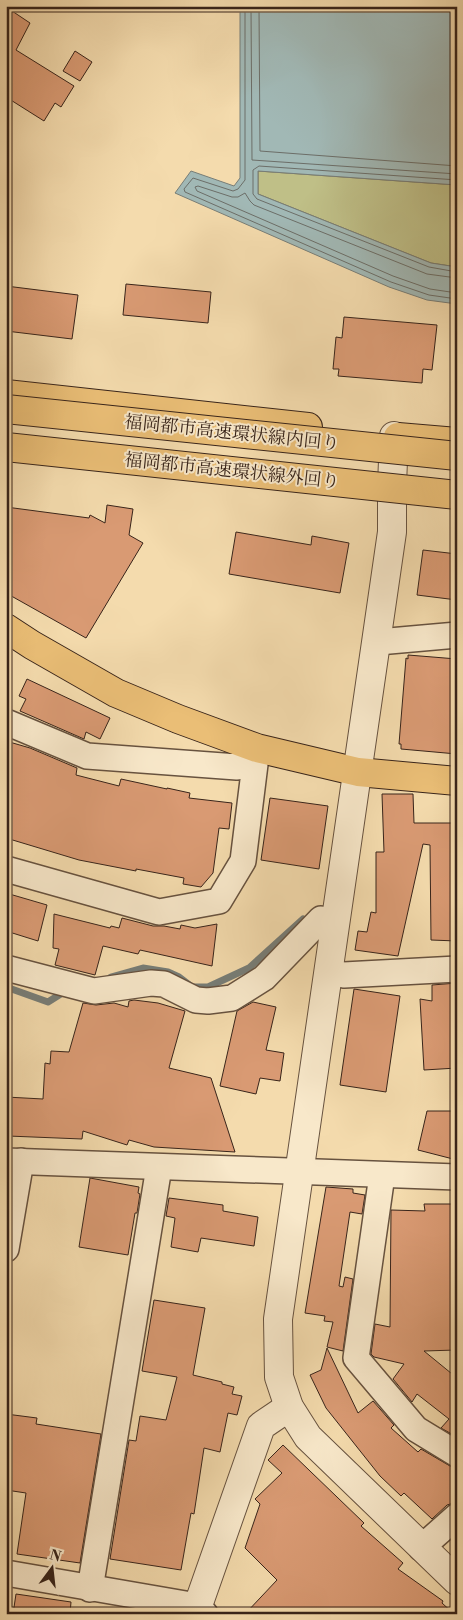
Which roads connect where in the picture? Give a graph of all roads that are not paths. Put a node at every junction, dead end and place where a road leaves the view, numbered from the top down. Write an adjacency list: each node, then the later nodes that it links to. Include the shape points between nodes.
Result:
1 (6, 394): 3 (main road)
2 (6, 409): 6 (main road, 福岡都市高速環状線内回り, bridge)
3 (394, 436): 4 (main road); 7 (street)
4 (457, 442)
5 (6, 447): 7 (main road); 8 (main road, 福岡都市高速環状線外回り, bridge)
6 (457, 456)
7 (392, 485): 8 (main road); 11 (street, via 392,532)
8 (457, 493)
9 (6, 628): 13 (main road, via 116,693)
10 (457, 635): 11 (street)
11 (378, 642): 14 (street)
12 (6, 722): 13 (street, via 87,756 237,767)
13 (256, 748): 14 (main road); 16 (street, via 244,861 219,901 159,912)
14 (358, 772): 15 (main road); 17 (street)
15 (457, 781)
16 (6, 869)
17 (335, 922): 18 (street, via 321,919 264,978 232,998 196,1000 164,984 151,983 94,991); 20 (street)
18 (6, 968)
19 (457, 968): 20 (street, via 344,975)
20 (328, 972): 23 (street)
21 (14, 1161): 22 (street); 26 (street)
22 (159, 1167): 23 (street); 33 (street)
23 (300, 1172): 24 (street); 27 (street, via 278,1319 279,1377)
24 (382, 1175): 25 (street); 28 (street, via 356,1358 416,1429)
25 (457, 1176)
26 (6, 1249)
27 (289, 1407): 30 (street, via 308,1437); 34 (street, via 261,1426)
28 (457, 1454)
29 (457, 1516): 30 (street)
30 (421, 1548): 32 (street)
31 (6, 1573): 33 (street)
32 (457, 1581)
33 (90, 1589): 34 (street)
34 (199, 1611)

